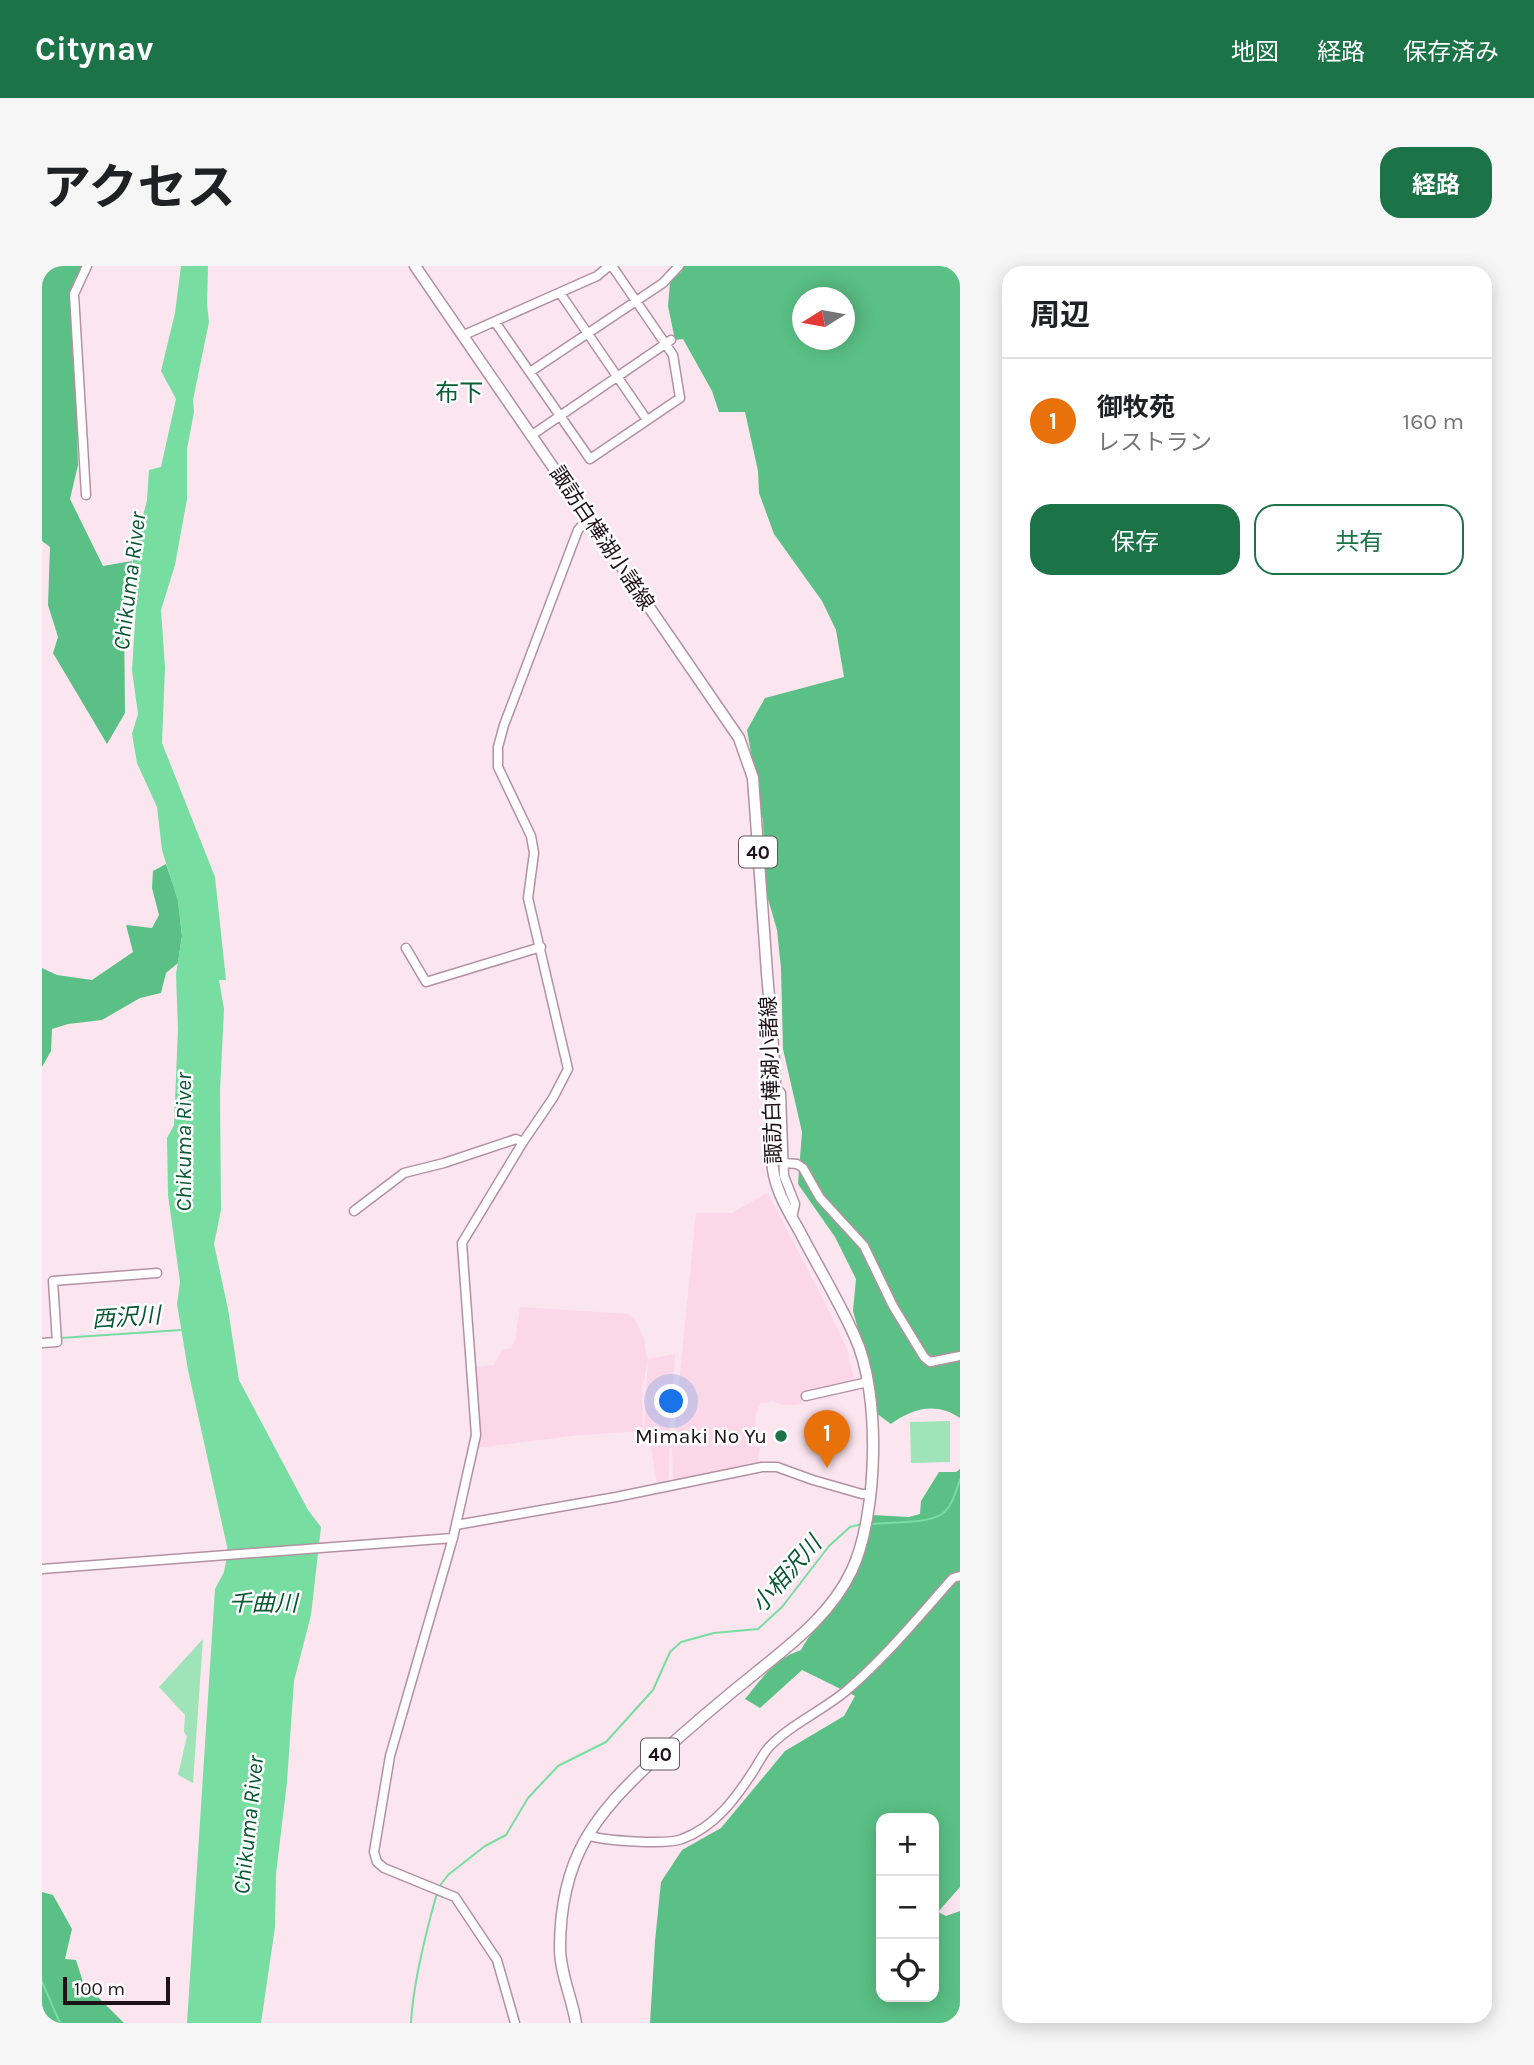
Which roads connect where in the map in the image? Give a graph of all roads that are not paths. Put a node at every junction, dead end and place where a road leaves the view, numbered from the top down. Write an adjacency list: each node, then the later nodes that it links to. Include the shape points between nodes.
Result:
1 (87, 266): 16 (street, via 74,294)
2 (415, 266): 9 (main road, 諏訪白樺湖小諸線 / 40)
3 (611, 266): 5 (street); 6 (street)
4 (679, 266): 6 (street)
5 (559, 293): 7 (street); 8 (street)
6 (636, 301): 8 (street); 10 (street)
7 (495, 322): 9 (street); 11 (street)
8 (587, 333): 11 (street); 12 (street)
9 (464, 335): 15 (main road, 諏訪白樺湖小諸線 / 40)
10 (668, 342): 12 (street); 14 (street, via 680,398)
11 (530, 372): 13 (street)
12 (617, 378): 13 (street); 14 (street)
13 (559, 415): 14 (street, via 590,459); 15 (street)
14 (647, 420)
15 (532, 435): 17 (main road, 諏訪白樺湖小諸線 / 40)
16 (86, 495)
17 (588, 519): 18 (street, via 578,530 498,747 498,766 531,836 534,853 528,898); 20 (main road, 諏訪白樺湖小諸線 / 40, via 746,754 753,778)
18 (541, 947): 19 (street, via 426,982); 21 (street, via 568,1069)
19 (406, 948)
20 (776, 1087): 22 (street, via 781,1093); 24 (main road, 諏訪白樺湖小諸線 / 40, via 774,1174)
21 (523, 1142): 23 (street, via 516,1139 404,1173); 31 (street, via 463,1243 477,1424)
22 (784, 1163): 24 (street, via 795,1203); 27 (street, via 803,1168 820,1198 864,1246 924,1357 930,1362)
23 (354, 1211)
24 (792, 1218): 28 (main road, 諏訪白樺湖小諸線 / 40, via 857,1339)
25 (157, 1273): 26 (street, via 53,1281 57,1342)
26 (42, 1343)
27 (960, 1356)
28 (868, 1382): 29 (street); 30 (main road, 諏訪白樺湖小諸線 / 40)
29 (806, 1396)
30 (871, 1494): 31 (street, via 777,1467 762,1467); 35 (main road, 諏訪白樺湖小諸線 / 40, via 853,1568 822,1614 635,1776)
31 (456, 1525): 32 (street)
32 (453, 1538): 33 (street); 36 (street, via 390,1756 374,1852 384,1868 455,1897 497,1960)
33 (42, 1569)
34 (960, 1576): 35 (street, via 953,1578 846,1691 766,1749 717,1819 674,1841)
35 (587, 1835): 37 (main road, 諏訪白樺湖小諸線 / 40, via 575,1859 561,1911 562,1963)
36 (515, 2023)
37 (576, 2023)

